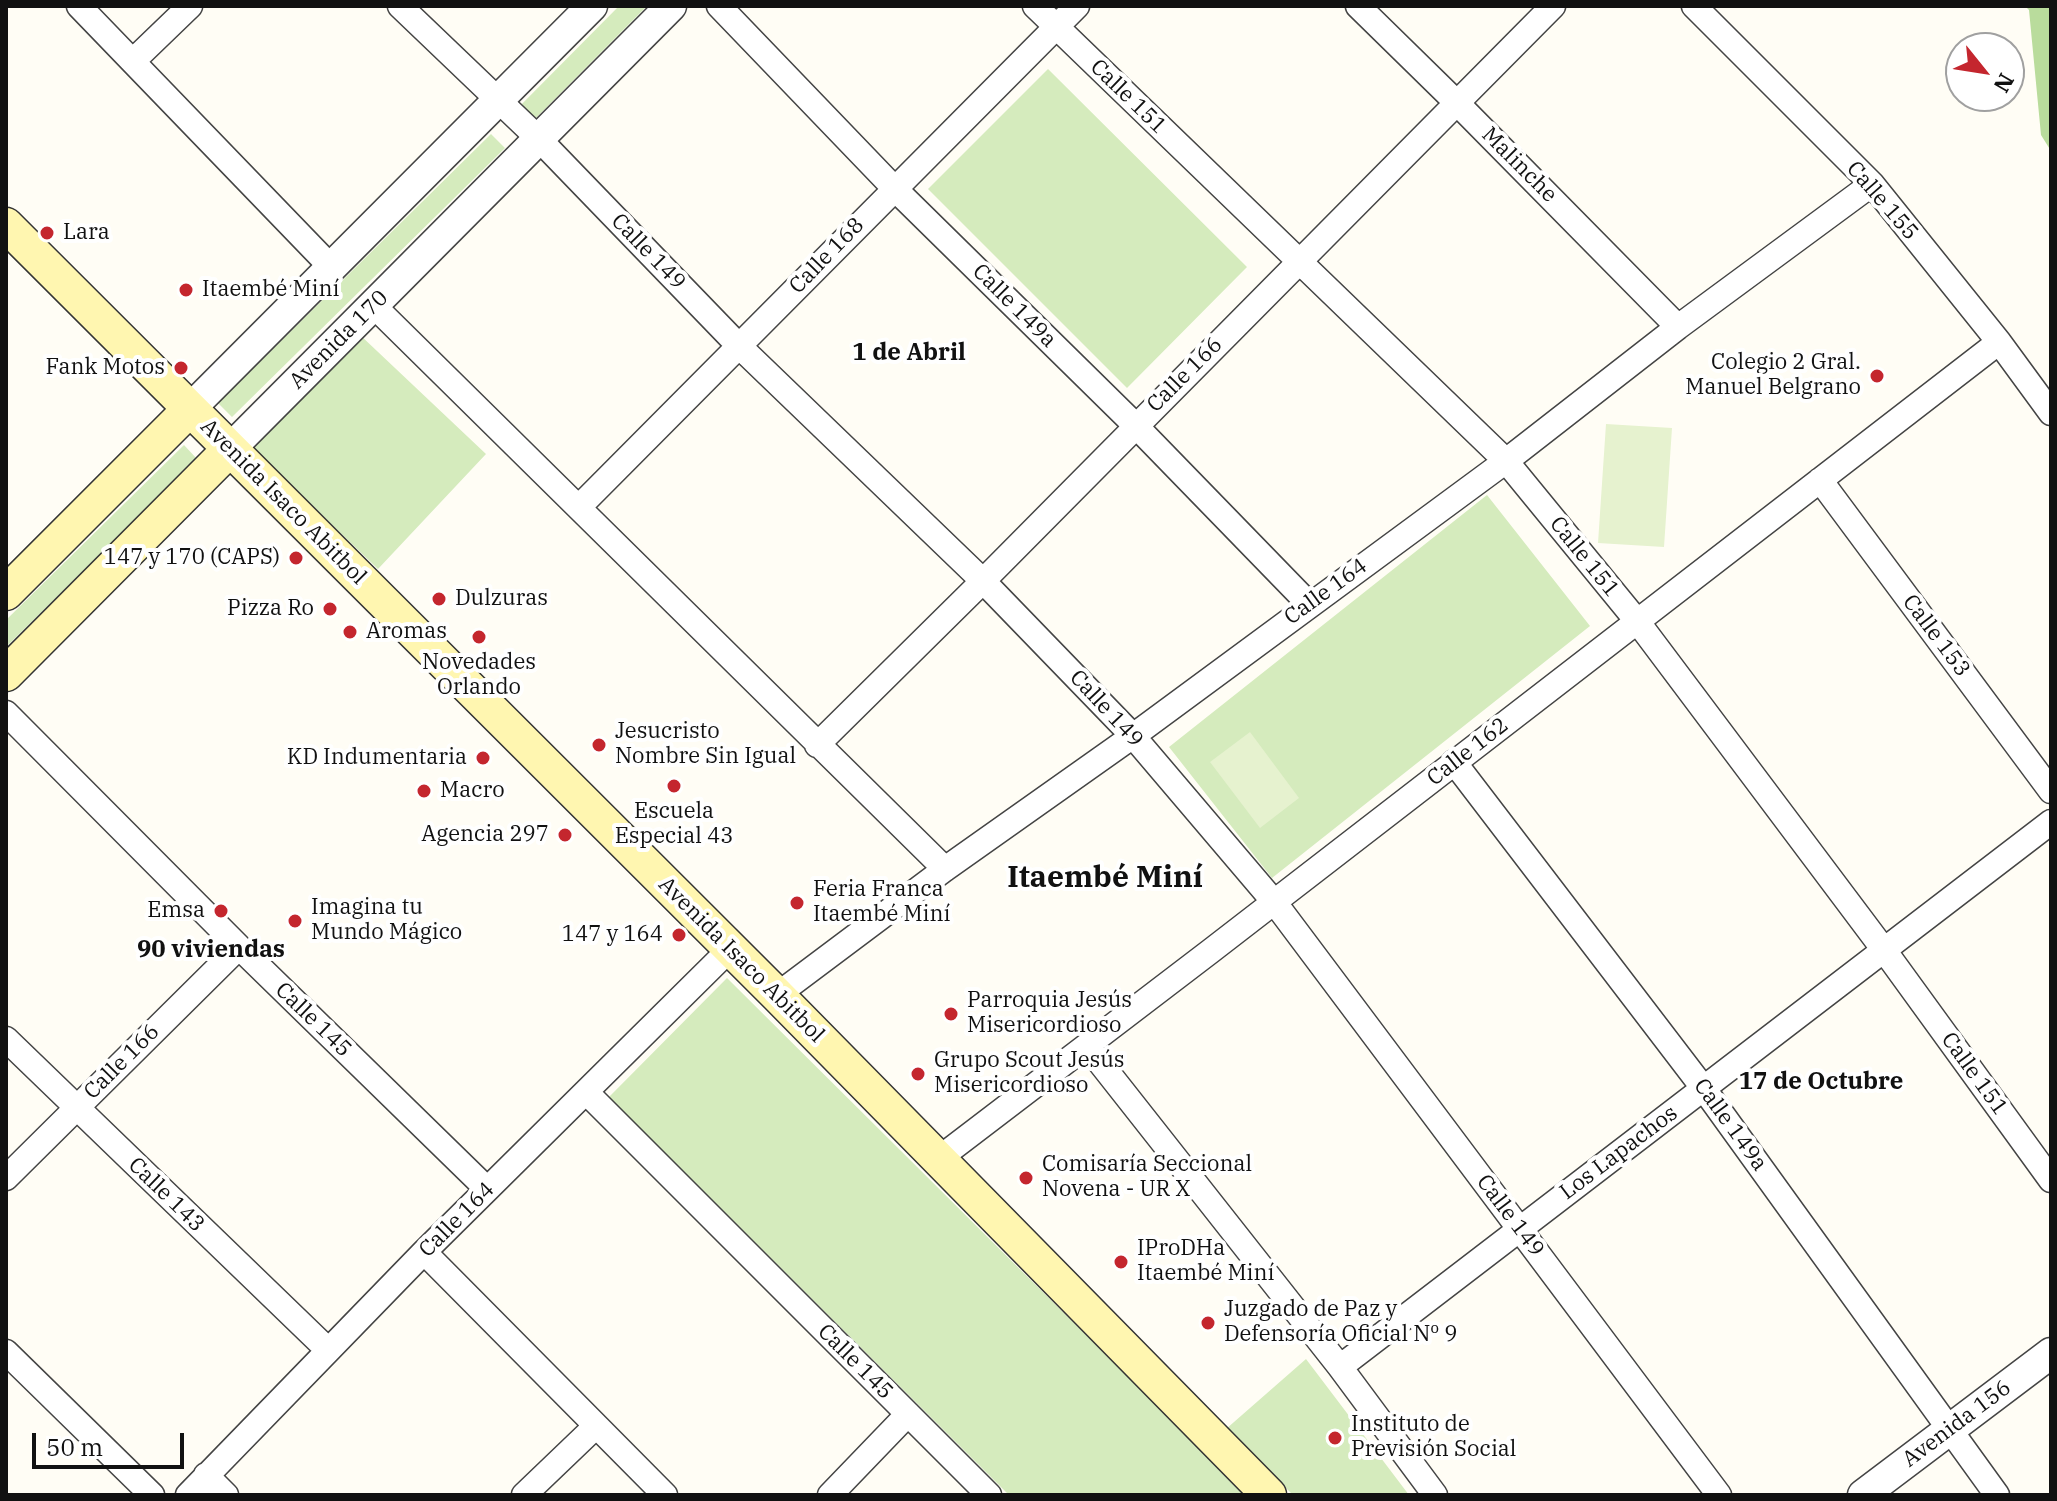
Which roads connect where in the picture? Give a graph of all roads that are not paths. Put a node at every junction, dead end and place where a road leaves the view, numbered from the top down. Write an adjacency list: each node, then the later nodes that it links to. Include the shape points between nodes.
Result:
1 (79, 6): 13 (street)
2 (190, 6): 13 (street)
3 (400, 6): 14 (street, Calle 149)
4 (592, 6): 14 (street)
5 (671, 6): 16 (street, Avenida 170)
6 (719, 6): 18 (street, Calle 149a)
7 (1035, 6): 12 (street, Calle 151)
8 (1077, 6): 12 (street, Calle 168)
9 (1358, 6): 15 (street, Malinche)
10 (1553, 6): 15 (street, Calle 166)
11 (1694, 6): 17 (street, Calle 155)
12 (1056, 27): 18 (street, Calle 168); 20 (street, Calle 151)
13 (133, 61): 21 (street)
14 (497, 100): 16 (street, Calle 149); 21 (street)
15 (1457, 103): 20 (street, Calle 166); 23 (street, Malinche)
16 (539, 139): 22 (street, Avenida 170); 25 (street, Calle 149)
17 (1872, 184): 23 (street, Calle 164); 24 (street, Calle 155)
18 (894, 188): 25 (street, Calle 168); 28 (street, Calle 149a)
19 (6, 225): 26 (main road, Avenida Isaco Abitbol)
20 (1298, 263): 28 (street, Calle 166); 30 (street, Calle 151)
21 (331, 267): 26 (street)
22 (373, 305): 29 (street, Avenida 170); 32 (street)
23 (1678, 327): 30 (street, Calle 164)
24 (1999, 342): 27 (street, Calle 155); 31 (street, Calle 162)
25 (739, 346): 32 (street, Calle 168); 33 (street, Calle 149)
26 (190, 409): 29 (main road, Avenida Isaco Abitbol); 34 (main road)
27 (2051, 413)
28 (1135, 425): 33 (street, Calle 166); 35 (street, Calle 149a)
29 (230, 449): 37 (main road, Avenida 170); 47 (main road, Avenida Isaco Abitbol)
30 (1506, 461): 35 (street, Calle 164); 36 (street, Calle 151)
31 (1820, 480): 36 (street, Calle 162); 42 (street, Calle 153)
32 (579, 507): 40 (street)
33 (983, 581): 39 (street, Calle 149); 40 (street, Calle 166)
34 (6, 593)
35 (1309, 604): 39 (street, Calle 164)
36 (1637, 621): 41 (street, Calle 162); 48 (street, Calle 151)
37 (6, 674)
38 (6, 713): 46 (street, Calle 145)
39 (1133, 736): 44 (street, Calle 164); 45 (street, Calle 149)
40 (817, 745): 44 (street)
41 (1454, 762): 45 (street, Calle 162); 52 (street, Calle 149a)
42 (2051, 791)
43 (2051, 822): 48 (street, Los Lapachos)
44 (945, 869): 49 (street, Calle 164)
45 (1275, 903): 51 (street, Calle 162); 59 (street, Calle 149)
46 (239, 947): 54 (street, Calle 166); 58 (street, Calle 145)
47 (730, 949): 49 (main road, Avenida Isaco Abitbol); 53 (street, Calle 164)
48 (1884, 950): 52 (street, Los Lapachos); 57 (street, Calle 151)
49 (777, 995): 55 (main road, Avenida Isaco Abitbol)
50 (6, 1039): 54 (street, Calle 143)
51 (1087, 1046): 55 (street, Calle 162); 64 (street)
52 (1704, 1089): 59 (street, Los Lapachos); 67 (street, Calle 149a)
53 (586, 1092): 58 (street, Calle 164); 65 (street, Calle 145)
54 (75, 1108): 56 (street, Calle 166); 61 (street, Calle 143)
55 (937, 1160): 76 (main road, Avenida Isaco Abitbol)
56 (6, 1178)
57 (2051, 1180)
58 (487, 1189): 60 (street, Calle 164)
59 (1519, 1228): 64 (street, Los Lapachos); 78 (street, Calle 149)
60 (424, 1252): 61 (street, Calle 164); 66 (street)
61 (328, 1350): 68 (street, Calle 164)
62 (6, 1352): 69 (street)
63 (2051, 1353): 67 (street, Avenida 156)
64 (1340, 1367): 77 (street)
65 (908, 1414): 74 (street); 75 (street, Calle 145)
66 (596, 1426): 72 (street); 73 (street)
67 (1949, 1431): 79 (street, Avenida 156); 80 (street, Calle 149a)
68 (206, 1475): 70 (street, Calle 164); 71 (street)
69 (152, 1495)
70 (188, 1495)
71 (226, 1495)
72 (524, 1495)
73 (665, 1495)
74 (830, 1495)
75 (989, 1495)
76 (1269, 1495)
77 (1435, 1495)
78 (1719, 1495)
79 (1863, 1495)
80 (1997, 1495)

